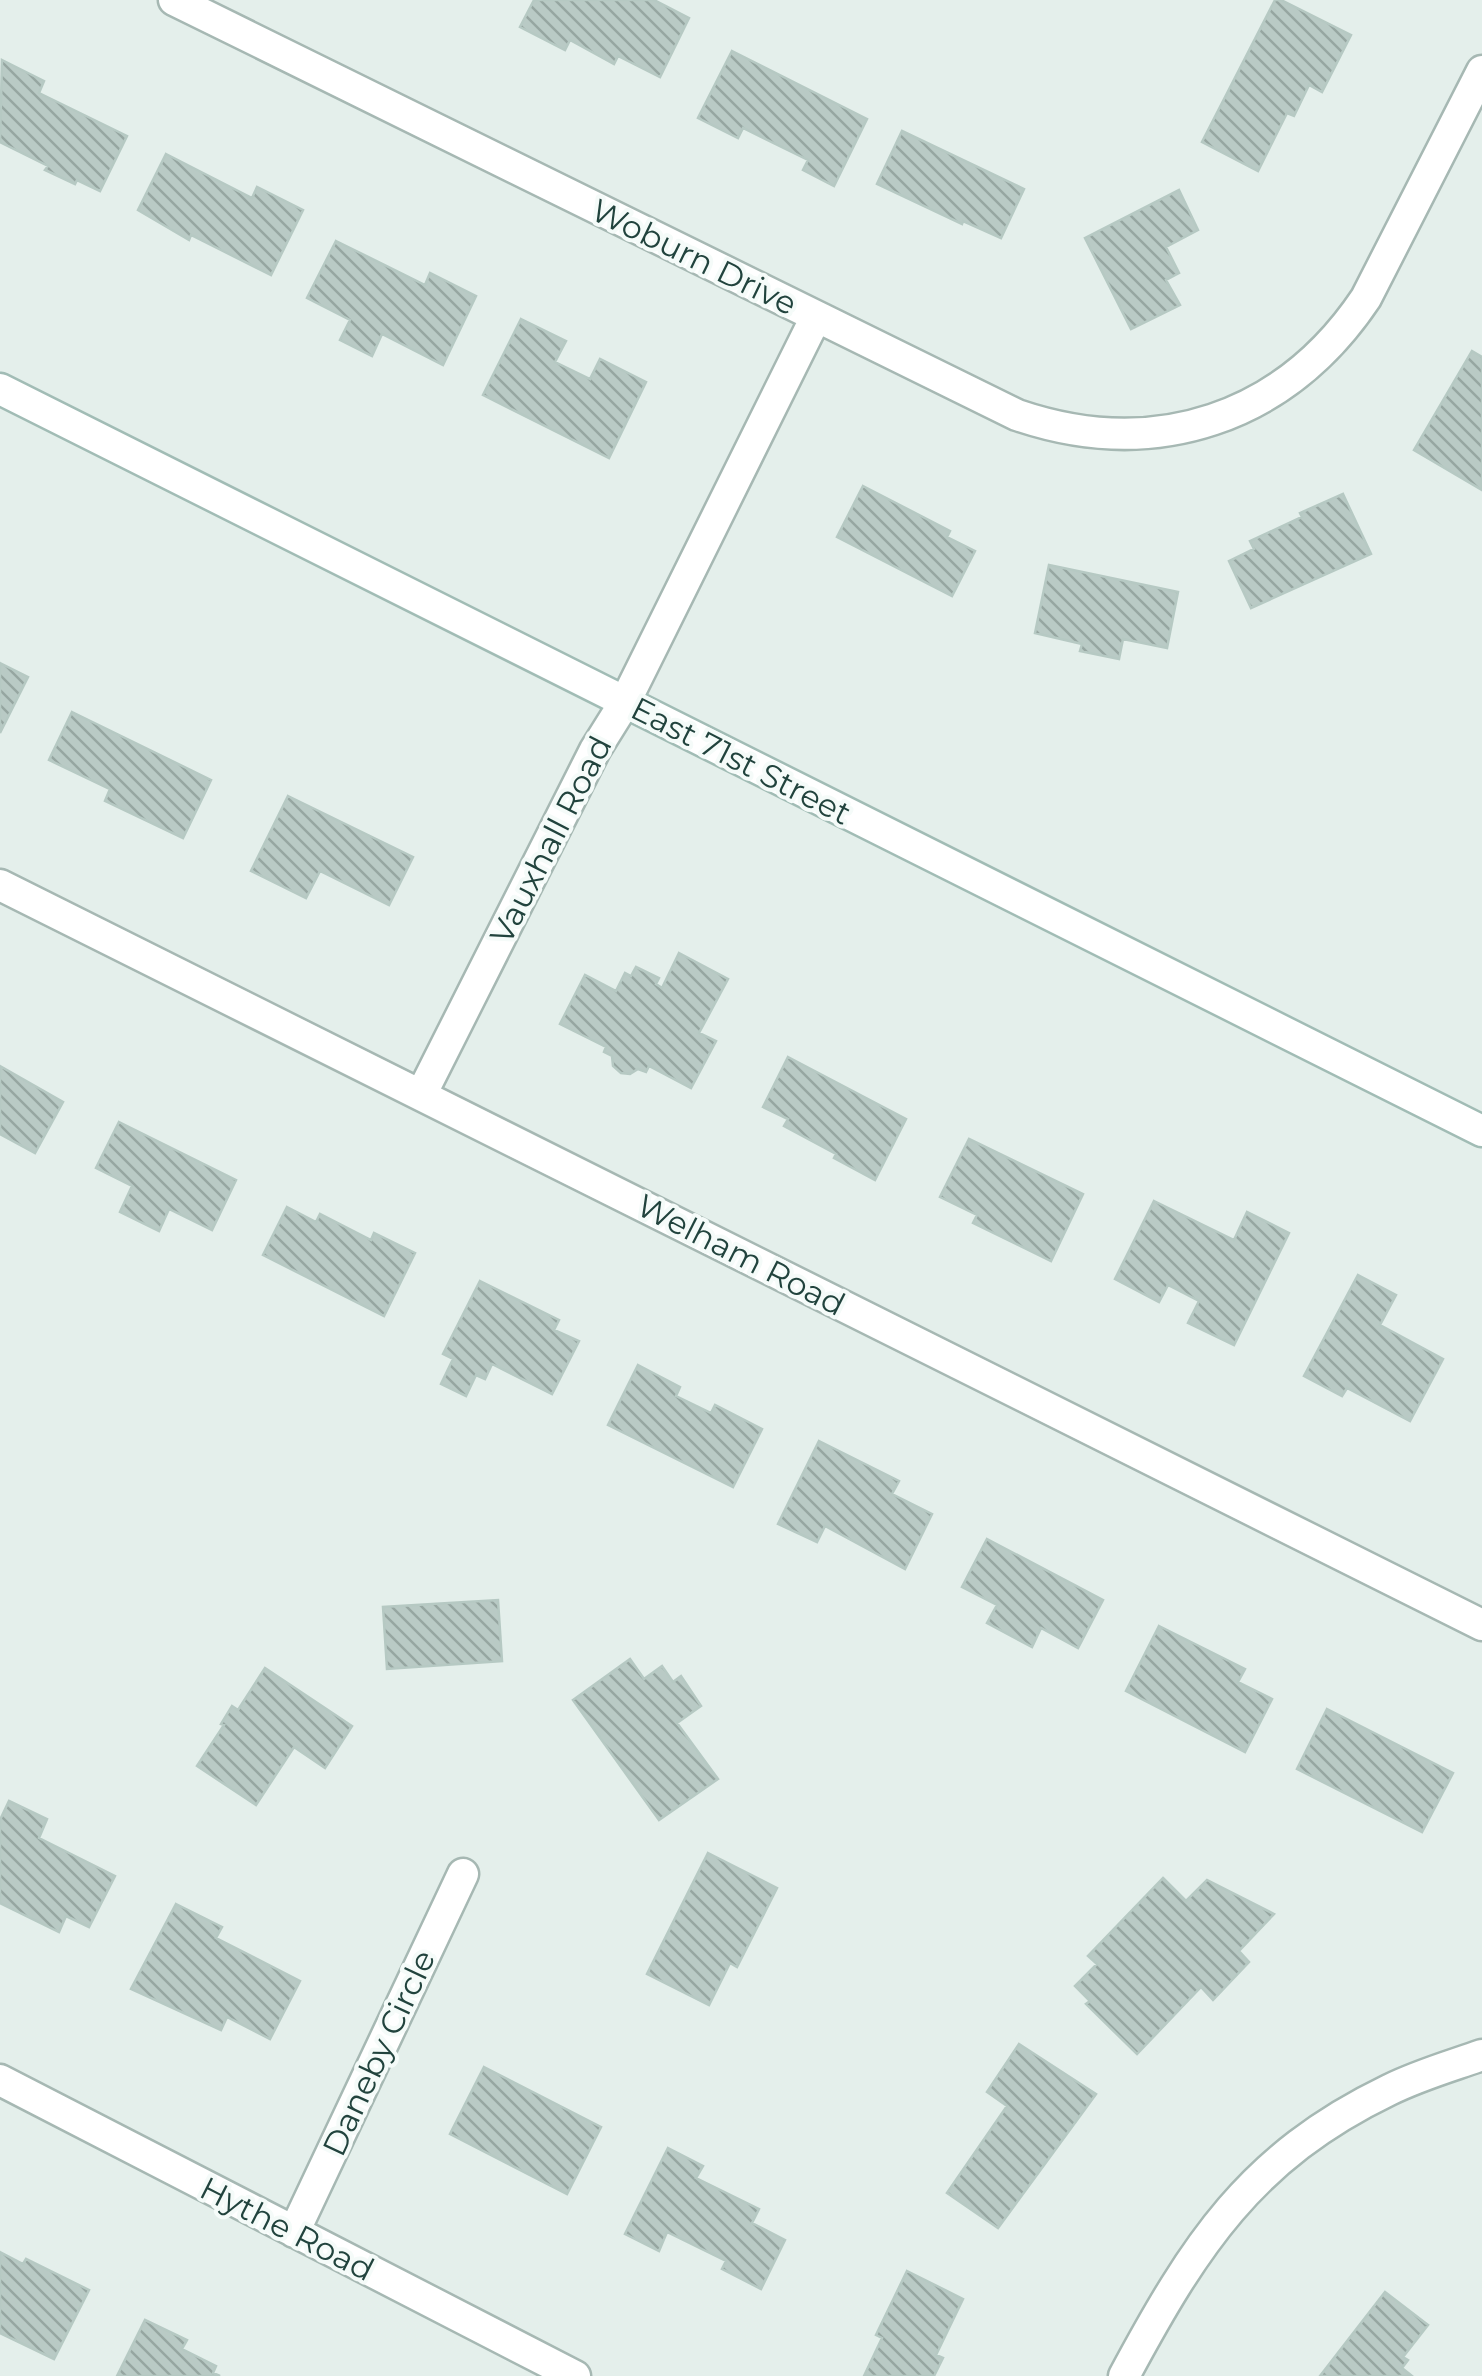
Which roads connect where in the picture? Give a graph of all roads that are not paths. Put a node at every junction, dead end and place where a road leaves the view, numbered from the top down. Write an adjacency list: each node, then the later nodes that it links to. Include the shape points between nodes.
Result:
1 (174, 0): 3 (street, Woburn Drive)
2 (1482, 71): 3 (street, Woburn Drive, via 1343,332 1300,374 1232,413 1155,434 1056,428)
3 (816, 317): 5 (street, Vauxhall Road)
4 (0, 390): 5 (street, East 71st Street)
5 (625, 702): 7 (street, Vauxhall Road); 8 (street, East 71st Street)
6 (0, 886): 7 (street, Welham Road)
7 (421, 1095): 9 (street, Welham Road)
8 (1482, 1132)
9 (1482, 1626)
10 (464, 1874): 13 (street, Daneby Circle)
11 (1482, 2055): 15 (street, via 1354,2108 1274,2165 1206,2237)
12 (0, 2080): 13 (street, Hythe Road)
13 (294, 2232): 14 (street, Hythe Road)
14 (575, 2376)
15 (1124, 2376)

